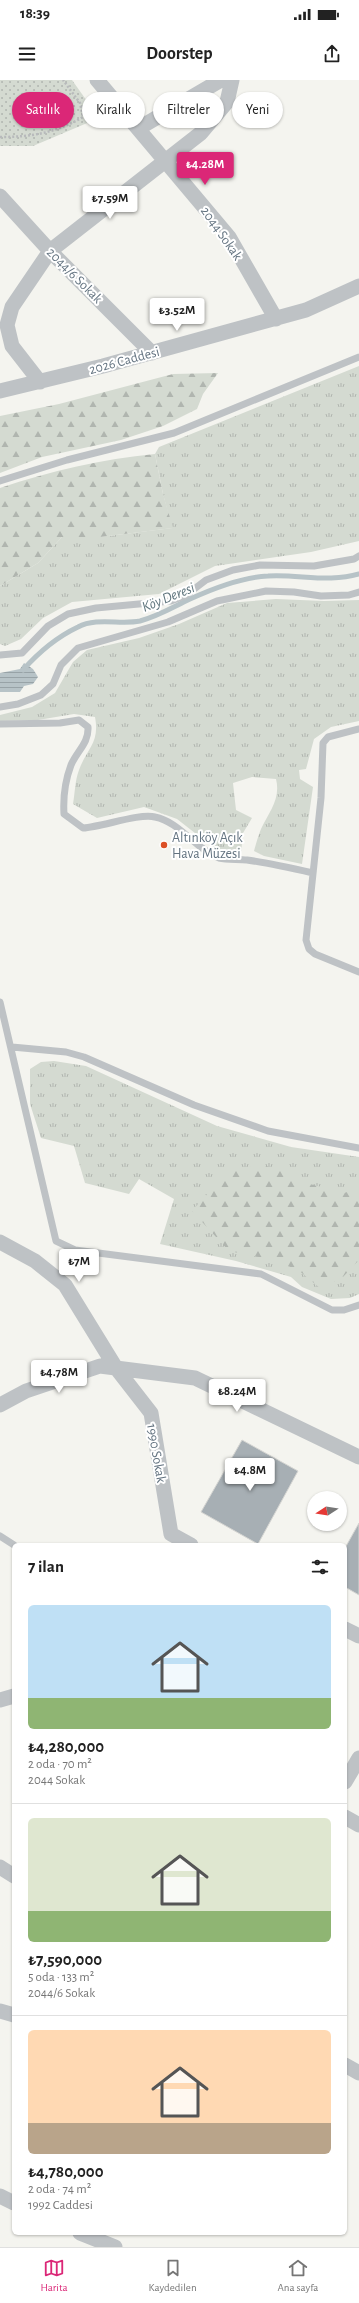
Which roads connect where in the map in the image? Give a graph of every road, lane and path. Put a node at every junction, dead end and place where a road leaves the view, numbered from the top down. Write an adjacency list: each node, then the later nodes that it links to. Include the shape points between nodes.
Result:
1 (63, 80): 8 (path, via 80,103 83,117 70,125 29,137)
2 (97, 80): 5 (street, 2044 Sokak)
3 (220, 80): 6 (street)
4 (232, 80): 9 (street, via 227,102 200,133)
5 (108, 92)
6 (145, 124)
7 (139, 128): 9 (street, 2044 Sokak)
8 (0, 137)
9 (166, 160): 11 (street); 13 (street, 2044 Sokak, via 229,237)
10 (0, 196): 11 (street, 2044/6 Sokak)
11 (50, 251): 14 (street, 2044/6 Sokak); 16 (street, via 12,307 7,325 12,346)
12 (359, 286): 13 (street, 2026 Caddesi, via 306,310)
13 (276, 319): 14 (street, 2026 Caddesi)
14 (152, 353): 16 (street, 2026 Caddesi)
15 (359, 357): 18 (lane, via 174,433 67,460)
16 (40, 382): 17 (street, 2026 Caddesi)
17 (0, 391)
18 (0, 482)
19 (359, 556): 21 (lane, via 314,566 260,565 232,570 206,580 186,596 171,601 96,608 68,614 48,626 22,653)
20 (359, 592): 22 (lane, via 321,596 266,591 217,601 168,622 78,648 61,665 53,684 41,695 18,704)
21 (0, 655)
22 (0, 707)
23 (0, 724): 25 (lane, via 60,724 79,720 88,726 89,736 71,764 63,795 64,814 83,828 154,816 168,822 220,858 273,864)
24 (359, 729): 25 (lane, via 328,737 323,743 321,798)
25 (313, 873): 26 (lane, via 306,940 309,949)
26 (359, 972)
27 (0, 1002): 28 (lane)
28 (12, 1047): 29 (lane, via 66,1052 84,1057 194,1105 268,1131); 31 (lane, via 56,1241 75,1250 261,1274 332,1310 344,1310)
29 (359, 1148)
30 (0, 1242): 32 (street, 1990 Sokak, via 35,1261 65,1285)
31 (359, 1305)
32 (116, 1368): 33 (street, via 100,1366 26,1391); 34 (street, via 195,1378); 36 (street, 1990 Sokak, via 151,1413)
33 (0, 1406)
34 (359, 1457)
35 (0, 1536): 38 (lane)
36 (168, 1540): 37 (street, 1990 Sokak)
37 (182, 1543)
38 (12, 1544)
39 (347, 1630): 40 (street)
40 (359, 1636)
41 (12, 1697): 42 (street)
42 (0, 1700)
43 (359, 1758): 44 (street)
44 (347, 1779)
45 (347, 1818): 46 (street)
46 (359, 1825)
47 (0, 1867): 48 (street)
48 (12, 1875)
49 (0, 2010): 50 (street)
50 (12, 2014)
51 (347, 2066): 52 (street)
52 (359, 2073)
53 (0, 2196): 54 (street)
54 (12, 2202)
55 (85, 2235): 56 (street)
56 (115, 2247)

